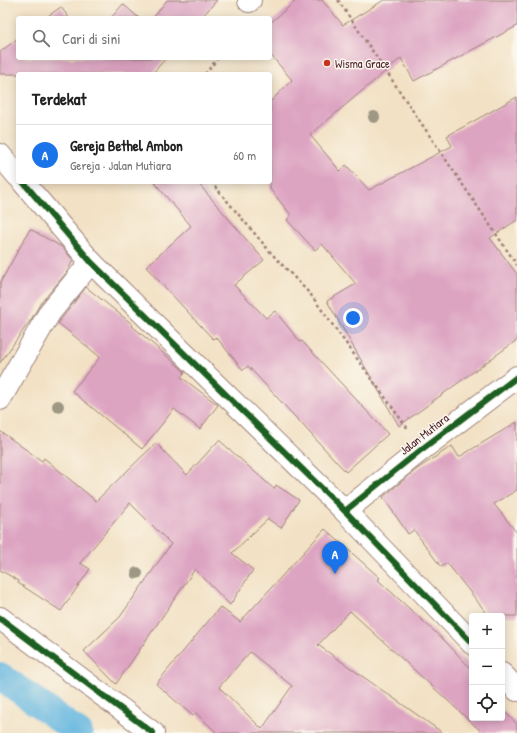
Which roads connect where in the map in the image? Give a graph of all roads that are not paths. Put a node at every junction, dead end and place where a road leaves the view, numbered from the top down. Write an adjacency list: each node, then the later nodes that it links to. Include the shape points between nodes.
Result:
1 (0, 155): 2 (street)
2 (16, 174)
3 (25, 184): 4 (street)
4 (92, 262): 6 (street, via 50,312); 7 (street)
5 (517, 377): 7 (street, Jalan Mutiara)
6 (3, 386)
7 (345, 510): 9 (street)
8 (0, 618): 12 (street)
9 (469, 640)
10 (505, 677): 11 (street)
11 (517, 690)
12 (153, 733)

